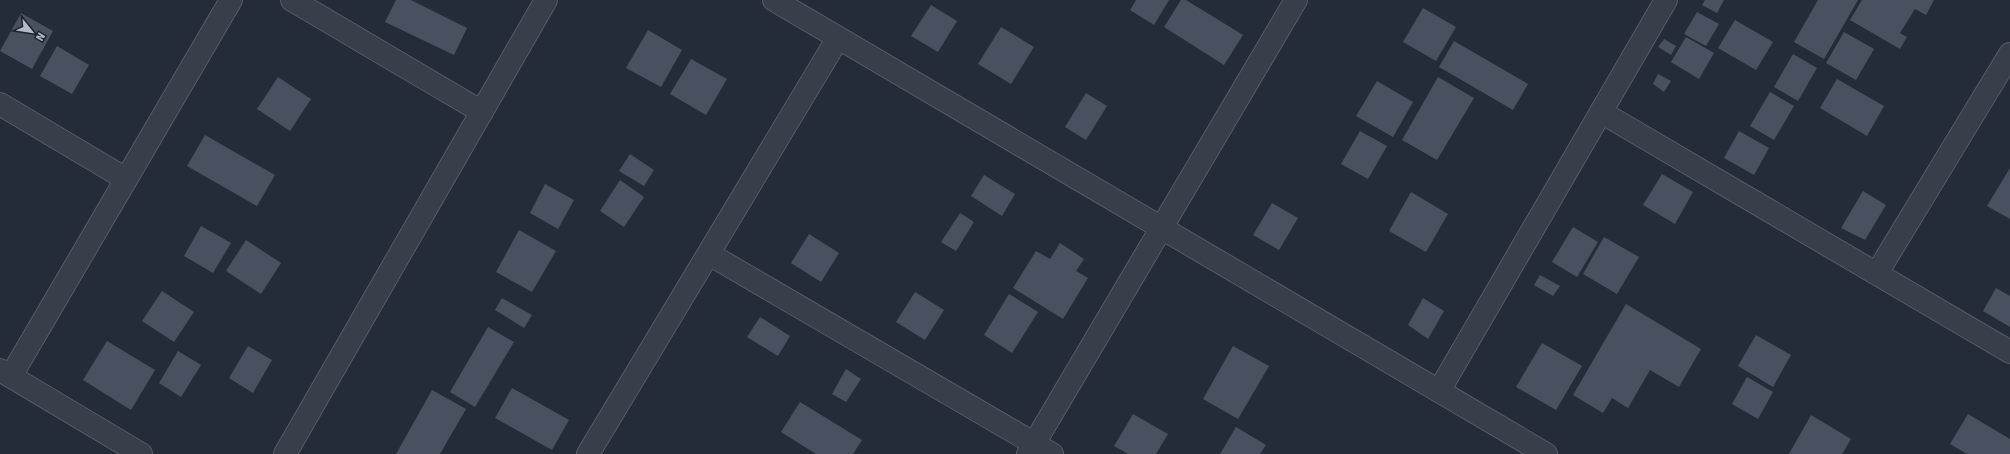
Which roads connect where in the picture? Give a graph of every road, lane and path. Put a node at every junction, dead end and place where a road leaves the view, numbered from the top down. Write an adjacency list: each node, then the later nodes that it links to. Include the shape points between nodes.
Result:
1 (231, 0): 12 (street)
2 (292, 0): 10 (street)
3 (546, 0): 10 (street)
4 (774, 0): 7 (street)
5 (1296, 0): 13 (street)
6 (1666, 0): 11 (street)
7 (838, 38): 13 (street); 14 (street)
8 (2010, 54): 15 (street)
9 (0, 104): 12 (street)
10 (482, 112): 22 (street)
11 (1601, 112): 15 (street); 18 (street)
12 (126, 179): 17 (street)
13 (1161, 227): 18 (street); 19 (street)
14 (709, 254): 19 (street); 20 (street)
15 (1877, 273): 16 (street)
16 (2010, 352)
17 (5, 373): 21 (street)
18 (1439, 391): 23 (street)
19 (1038, 451)
20 (590, 453)
21 (140, 454)
22 (285, 454)
23 (1546, 454)

